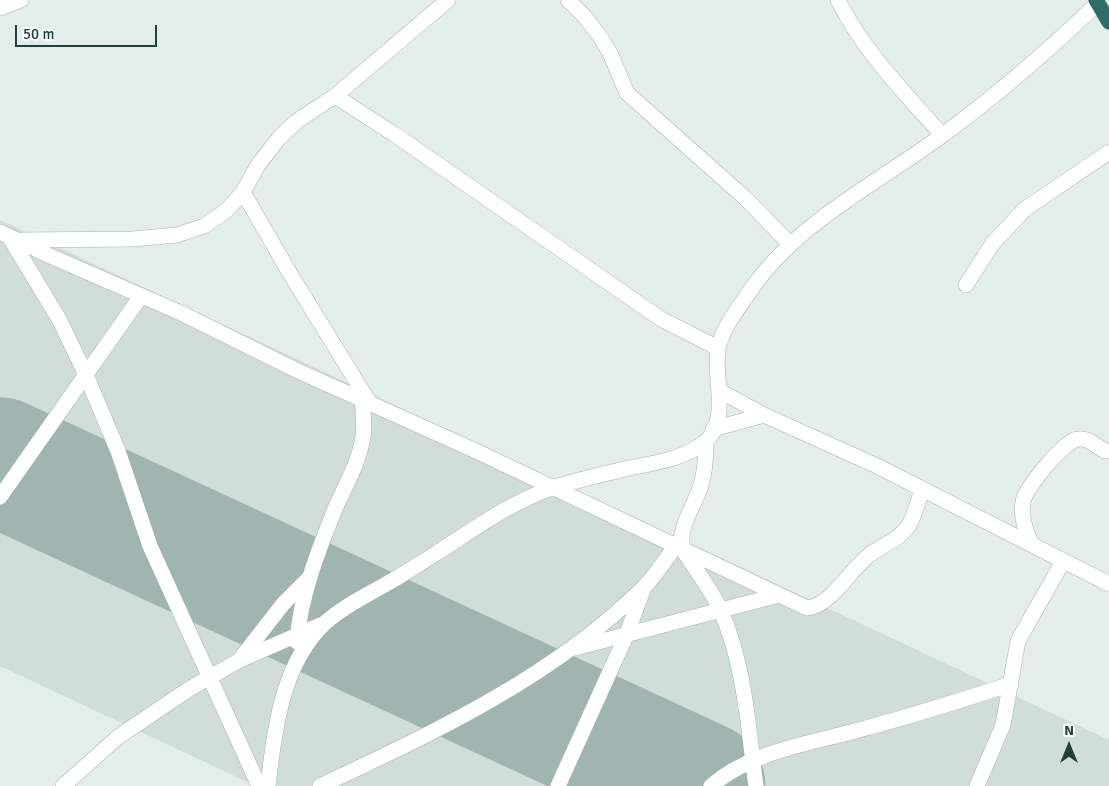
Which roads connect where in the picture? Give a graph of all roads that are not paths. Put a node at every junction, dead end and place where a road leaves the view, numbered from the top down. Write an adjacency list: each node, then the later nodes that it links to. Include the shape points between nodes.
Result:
1 (22, 0): 6 (street)
2 (448, 0): 8 (street)
3 (568, 0): 13 (street, via 601,38 628,93 745,198)
4 (838, 0): 9 (street, via 886,72)
5 (1097, 1): 7 (highway); 9 (street, via 1011,82)
6 (0, 8)
7 (1109, 22)
8 (335, 96): 11 (street, via 297,120 279,138); 16 (street, via 661,319)
9 (942, 135): 13 (street, via 860,190)
10 (1109, 152): 14 (street, via 1025,209 993,243)
11 (243, 192): 12 (street, via 226,211 204,226 177,235 115,240); 19 (street)
12 (8, 236): 15 (street); 17 (street, via 59,319)
13 (790, 244): 16 (street, via 745,298 730,320)
14 (966, 285)
15 (141, 296): 17 (street); 19 (street)
16 (718, 348): 18 (street)
17 (86, 375): 25 (street); 40 (street, via 118,452 150,546)
18 (720, 391): 20 (street); 21 (street, via 719,408)
19 (366, 401): 23 (street); 29 (street, via 357,461)
20 (764, 415): 21 (street); 24 (street)
21 (710, 435): 23 (street, via 690,452); 27 (street, via 699,491 682,529)
22 (1109, 451): 26 (street, via 1078,439 1053,458 1022,503 1022,516)
23 (552, 488): 27 (street); 34 (street, via 494,515)
24 (922, 489): 26 (street); 32 (street, via 909,525 856,566 823,603 807,608)
25 (0, 497)
26 (1031, 543): 28 (street)
27 (679, 545): 31 (street); 32 (street); 33 (street)
28 (1063, 561): 30 (street); 41 (street, via 1018,641)
29 (311, 577): 35 (street); 38 (street, via 283,604)
30 (1109, 583)
31 (645, 586): 36 (street); 37 (street)
32 (779, 595): 33 (street)
33 (720, 609): 36 (street); 42 (street, via 744,687)
34 (325, 623): 35 (street); 39 (street)
35 (297, 636): 38 (street); 39 (street)
36 (626, 636): 37 (street); 47 (street)
37 (573, 649): 46 (street, via 486,704)
38 (240, 660): 40 (street)
39 (295, 666): 45 (street, via 272,741)
40 (210, 676): 43 (street, via 118,737); 44 (street)
41 (1011, 684): 42 (street); 50 (street, via 1003,725)
42 (752, 760): 48 (street); 49 (street)
43 (63, 786)
44 (259, 786)
45 (268, 786)
46 (320, 786)
47 (558, 786)
48 (711, 786)
49 (756, 786)
50 (977, 786)

